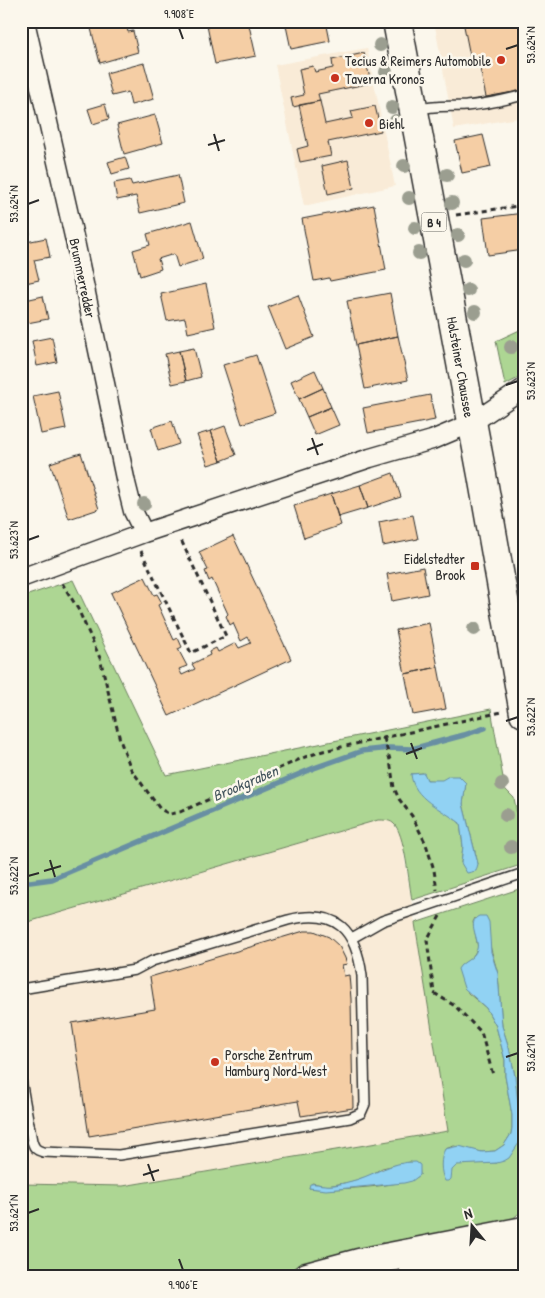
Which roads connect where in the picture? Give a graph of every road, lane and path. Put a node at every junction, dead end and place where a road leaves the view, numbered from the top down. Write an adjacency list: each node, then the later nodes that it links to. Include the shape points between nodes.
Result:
1 (25, 21): 10 (street, Brummerredder)
2 (397, 21): 4 (main road, Holsteiner Chaussee / B 4)
3 (524, 95): 4 (lane, via 493,103)
4 (413, 111): 6 (main road, Holsteiner Chaussee / B 4)
5 (524, 205): 6 (path)
6 (433, 219): 8 (main road, Holsteiner Chaussee / B 4)
7 (524, 388): 8 (street)
8 (472, 424): 9 (street); 13 (main road, Holsteiner Chaussee / B 4)
9 (173, 524): 10 (street); 10 (path, via 226,636 191,653)
10 (139, 535): 11 (street)
11 (52, 567): 12 (street); 14 (path, via 78,609 100,658 120,740 132,769 160,809 170,814 180,812 305,757)
12 (23, 579)
13 (514, 712): 14 (path)
14 (384, 738): 16 (path, via 394,788 426,844)
15 (524, 873): 16 (lane)
16 (439, 902): 17 (lane, via 382,921); 21 (path, via 440,915 426,940 434,993 455,1006 481,1032)
17 (352, 938): 19 (lane, via 335,921 324,917 301,917 152,961 135,970); 22 (lane, via 362,976 364,1104 361,1114 119,1155 43,1152 33,1147)
18 (524, 986): 20 (path)
19 (21, 989)
20 (524, 1012)
21 (493, 1075)
22 (21, 1080)
23 (524, 1220): 25 (main road)
24 (524, 1231): 25 (main road)
25 (515, 1251): 26 (main road, via 359,1263); 27 (main road)
26 (307, 1277)
27 (412, 1277)

